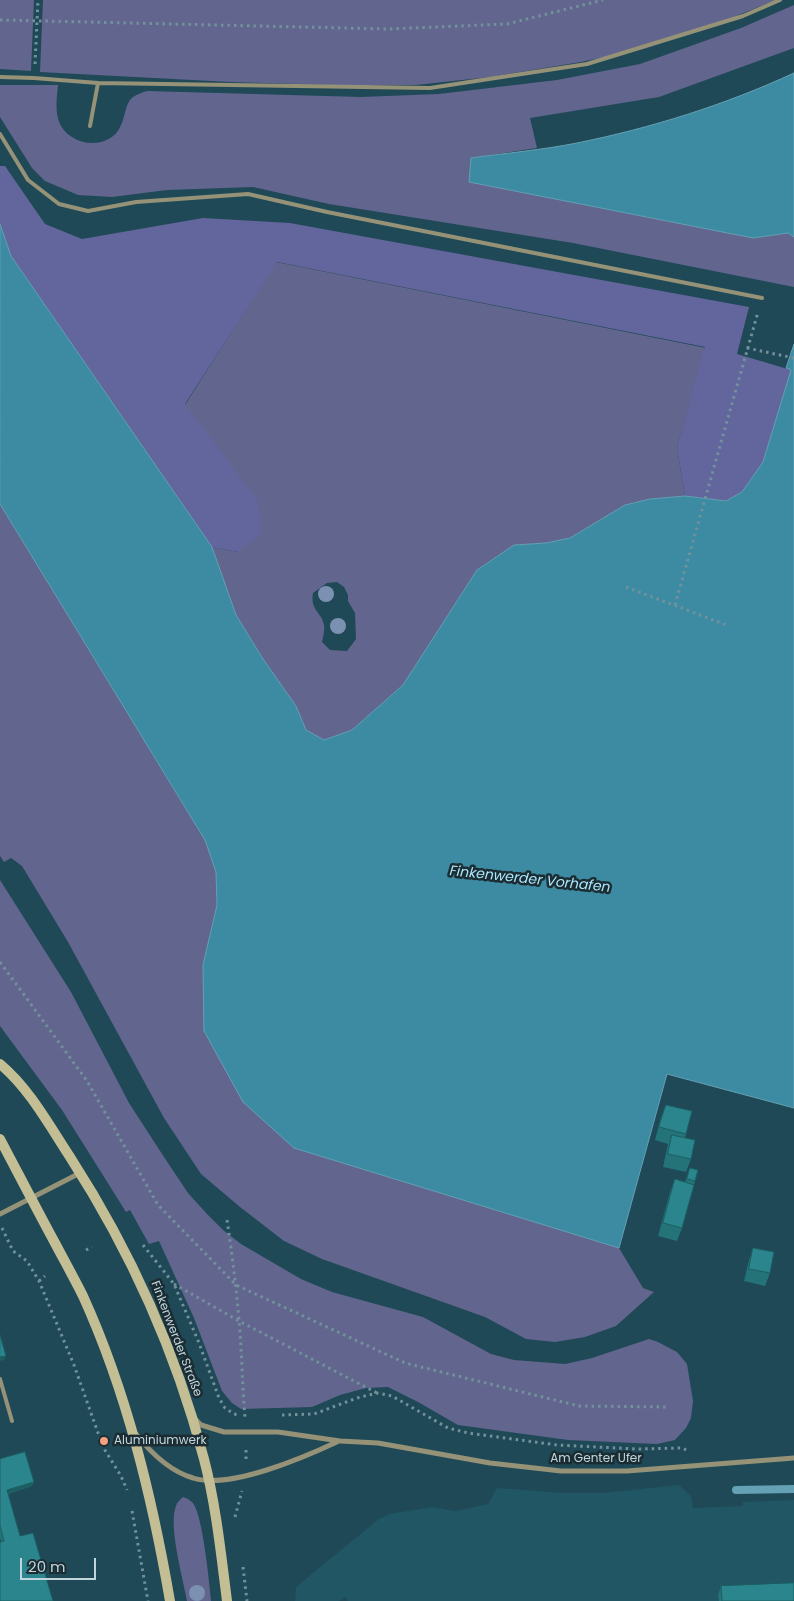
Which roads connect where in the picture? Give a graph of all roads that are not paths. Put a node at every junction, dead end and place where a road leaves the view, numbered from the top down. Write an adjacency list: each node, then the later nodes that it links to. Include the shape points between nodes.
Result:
1 (780, 0): 3 (lane, via 743,16 587,64 430,88)
2 (0, 77): 3 (lane)
3 (98, 83): 4 (lane)
4 (90, 126)
5 (0, 134): 6 (lane, via 28,180 59,204 88,211 136,202 248,194)
6 (762, 298)
7 (0, 1064): 9 (main road, Finkenwerder Straße, via 41,1111)
8 (0, 1139): 10 (main road)
9 (80, 1172): 10 (street); 13 (main road, Finkenwerder Straße, via 141,1282)
10 (32, 1199): 11 (street); 15 (main road, via 82,1295)
11 (0, 1214)
12 (0, 1378): 14 (lane)
13 (192, 1416): 16 (street, Am Genter Ufer, via 201,1425 224,1432 278,1432); 18 (main road, Finkenwerder Straße)
14 (12, 1421)
15 (133, 1431): 18 (street, Am Genter Ufer, via 162,1462 186,1476); 19 (main road)
16 (340, 1441): 17 (street, Am Genter Ufer, via 378,1443 561,1472 627,1471); 18 (street, Am Genter Ufer, via 296,1461)
17 (794, 1458)
18 (209, 1481): 20 (main road, Finkenwerder Straße)
19 (170, 1601)
20 (226, 1601)

